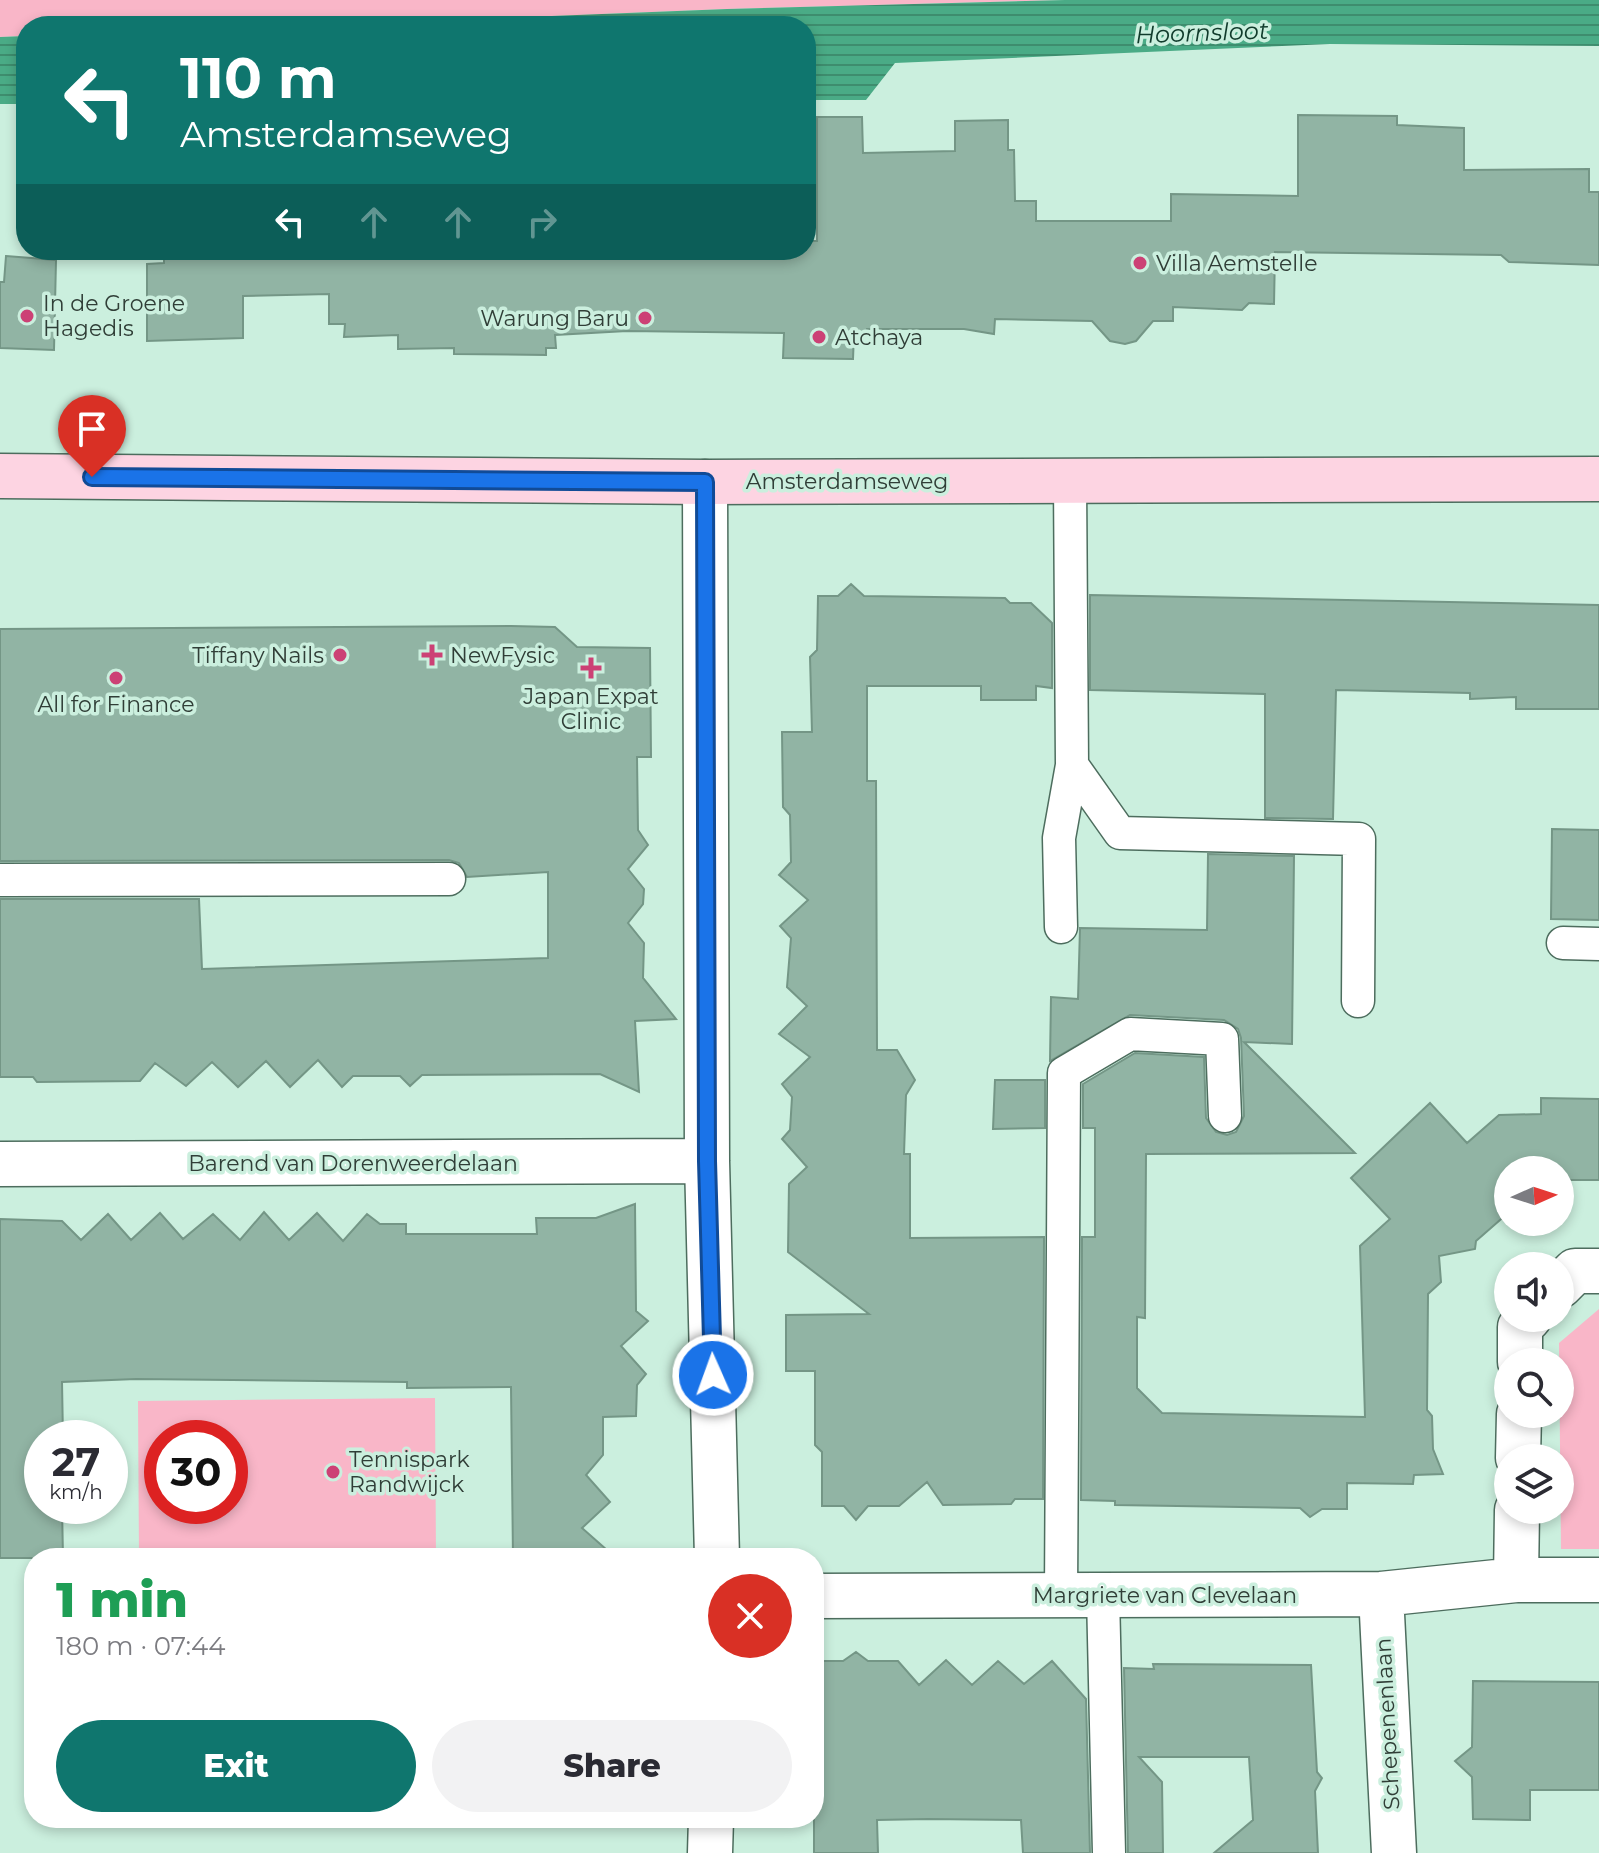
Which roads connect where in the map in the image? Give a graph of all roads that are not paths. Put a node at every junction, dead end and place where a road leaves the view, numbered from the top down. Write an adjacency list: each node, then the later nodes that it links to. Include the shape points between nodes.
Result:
1 (0, 476): 4 (main road, Amsterdamseweg)
2 (1599, 479): 3 (main road, Amsterdamseweg)
3 (1070, 481): 4 (main road, Amsterdamseweg); 5 (lane)
4 (705, 482): 13 (street)
5 (1072, 765): 8 (lane, via 1059,838); 11 (lane, via 1120,833 1359,839)
6 (449, 879): 7 (lane)
7 (0, 880)
8 (1061, 927)
9 (1563, 943): 10 (lane)
10 (1599, 944)
11 (1358, 1001)
12 (1225, 1116): 22 (lane, via 1222,1039 1130,1034 1064,1073)
13 (707, 1161): 14 (street, Barend van Dorenweerdelaan); 18 (street)
14 (0, 1164)
15 (1599, 1271): 16 (street)
16 (1574, 1272)
17 (1517, 1524): 19 (street)
18 (717, 1548)
19 (1516, 1580): 20 (street, Margriete van Clevelaan); 21 (street, Margriete van Clevelaan)
20 (1599, 1580)
21 (1381, 1594): 22 (street, Margriete van Clevelaan); 27 (street, Schepenenlaan)
22 (1082, 1595): 23 (street, Margriete van Clevelaan); 26 (lane)
23 (824, 1596)
24 (711, 1828): 25 (street)
25 (710, 1853)
26 (1109, 1853)
27 (1394, 1853)

